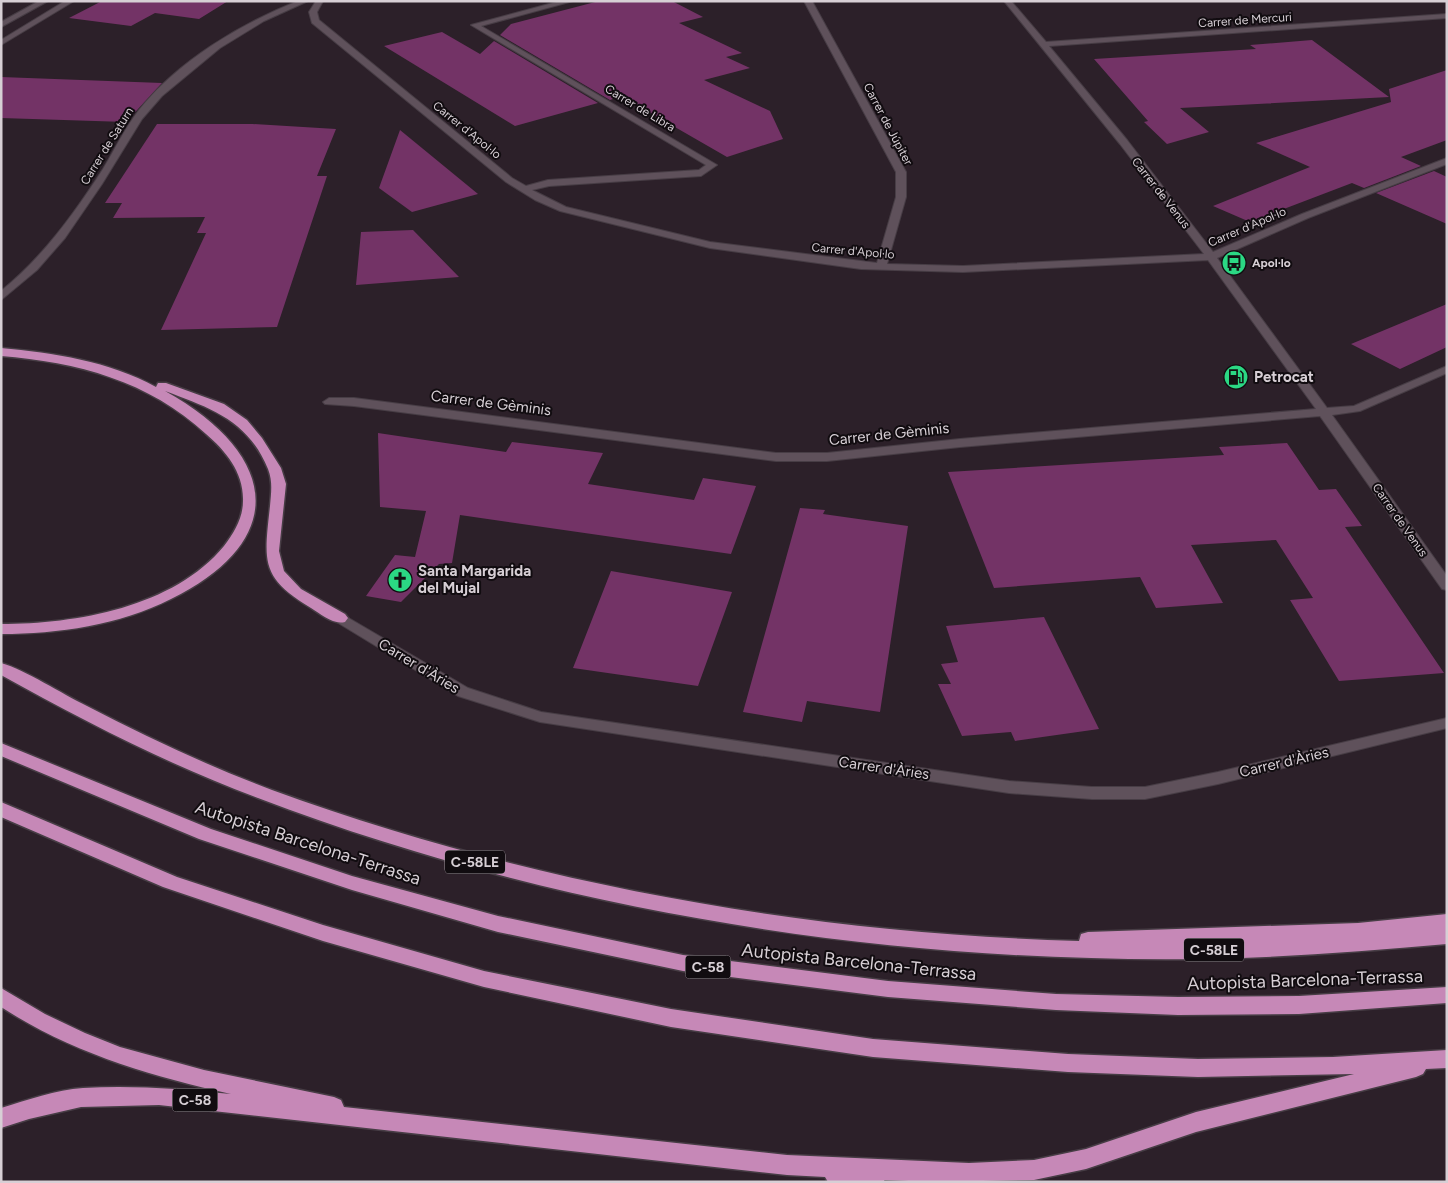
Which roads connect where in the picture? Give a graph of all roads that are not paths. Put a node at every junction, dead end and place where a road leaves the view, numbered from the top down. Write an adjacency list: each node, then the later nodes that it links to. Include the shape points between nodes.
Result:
1 (45, 1): 12 (street)
2 (60, 1): 13 (street)
3 (71, 1): 14 (street)
4 (305, 1): 9 (street, Carrer de Saturn)
5 (320, 1): 10 (street)
6 (570, 1): 17 (street, Carrer de Libra, via 475,25 712,165 701,173 548,183)
7 (808, 1): 19 (street, Carrer de Júpiter, via 901,172 901,197)
8 (1007, 1): 15 (street, Carrer de Venus)
9 (275, 13): 10 (street, via 295,11); 20 (street, Carrer de Saturn, via 212,51 152,102 134,123 77,218 26,277)
10 (312, 14): 17 (street, Carrer d'Apol·lo, via 321,27)
11 (1447, 16): 15 (street, Carrer de Mercuri)
12 (1, 25)
13 (1, 35)
14 (1, 43)
15 (1045, 44): 18 (street, Carrer de Venus)
16 (1447, 162): 18 (street, Carrer d'Apol·lo, via 1305,216)
17 (524, 190): 19 (street, Carrer d'Apol·lo, via 563,209 710,245 806,260)
18 (1211, 257): 19 (street, Carrer d'Apol·lo, via 1012,268 932,270); 25 (street, Carrer de Venus)
19 (881, 267)
20 (1, 297)
21 (1, 352): 23 (highway, via 67,359)
22 (1447, 369): 25 (street, Carrer de Gèminis, via 1356,409)
23 (131, 378): 27 (highway, via 219,407 242,424 267,455 279,484 272,552 278,572 296,592); 28 (highway, via 202,421 238,461 247,477 250,500 247,522 231,550 206,572 151,602 90,621 52,627)
24 (329, 402): 25 (street, Carrer de Gèminis, via 354,402 800,458 1095,430)
25 (1324, 413): 26 (street, Carrer de Venus)
26 (1447, 586)
27 (340, 618): 30 (street, Carrer d'Àries, via 463,692 540,717 1009,787 1145,793)
28 (1, 629)
29 (1, 668): 35 (highway, C-58LE, via 194,764 264,793 466,859 578,887 745,917 812,927)
30 (1447, 722)
31 (1, 749): 36 (highway, Autopista Barcelona-Terrassa / C-58, via 205,834 352,883 498,924 683,964 888,989 1056,1002 1299,1005)
32 (1, 809): 38 (highway, via 170,882 323,933 484,979 671,1018 873,1048 1068,1063 1198,1068)
33 (1447, 922): 35 (highway, via 1358,931)
34 (1447, 936): 35 (highway, C-58LE, via 1259,950 1066,948)
35 (981, 943)
36 (1447, 995)
37 (1, 996): 40 (highway, via 30,1018 79,1040 176,1073)
38 (1447, 1060): 41 (highway, via 1196,1122 1086,1160 1034,1170 969,1173)
39 (1, 1118): 40 (highway, C-58, via 81,1098 159,1096)
40 (391, 1120): 41 (highway)
41 (787, 1165): 42 (highway)
42 (874, 1182)

